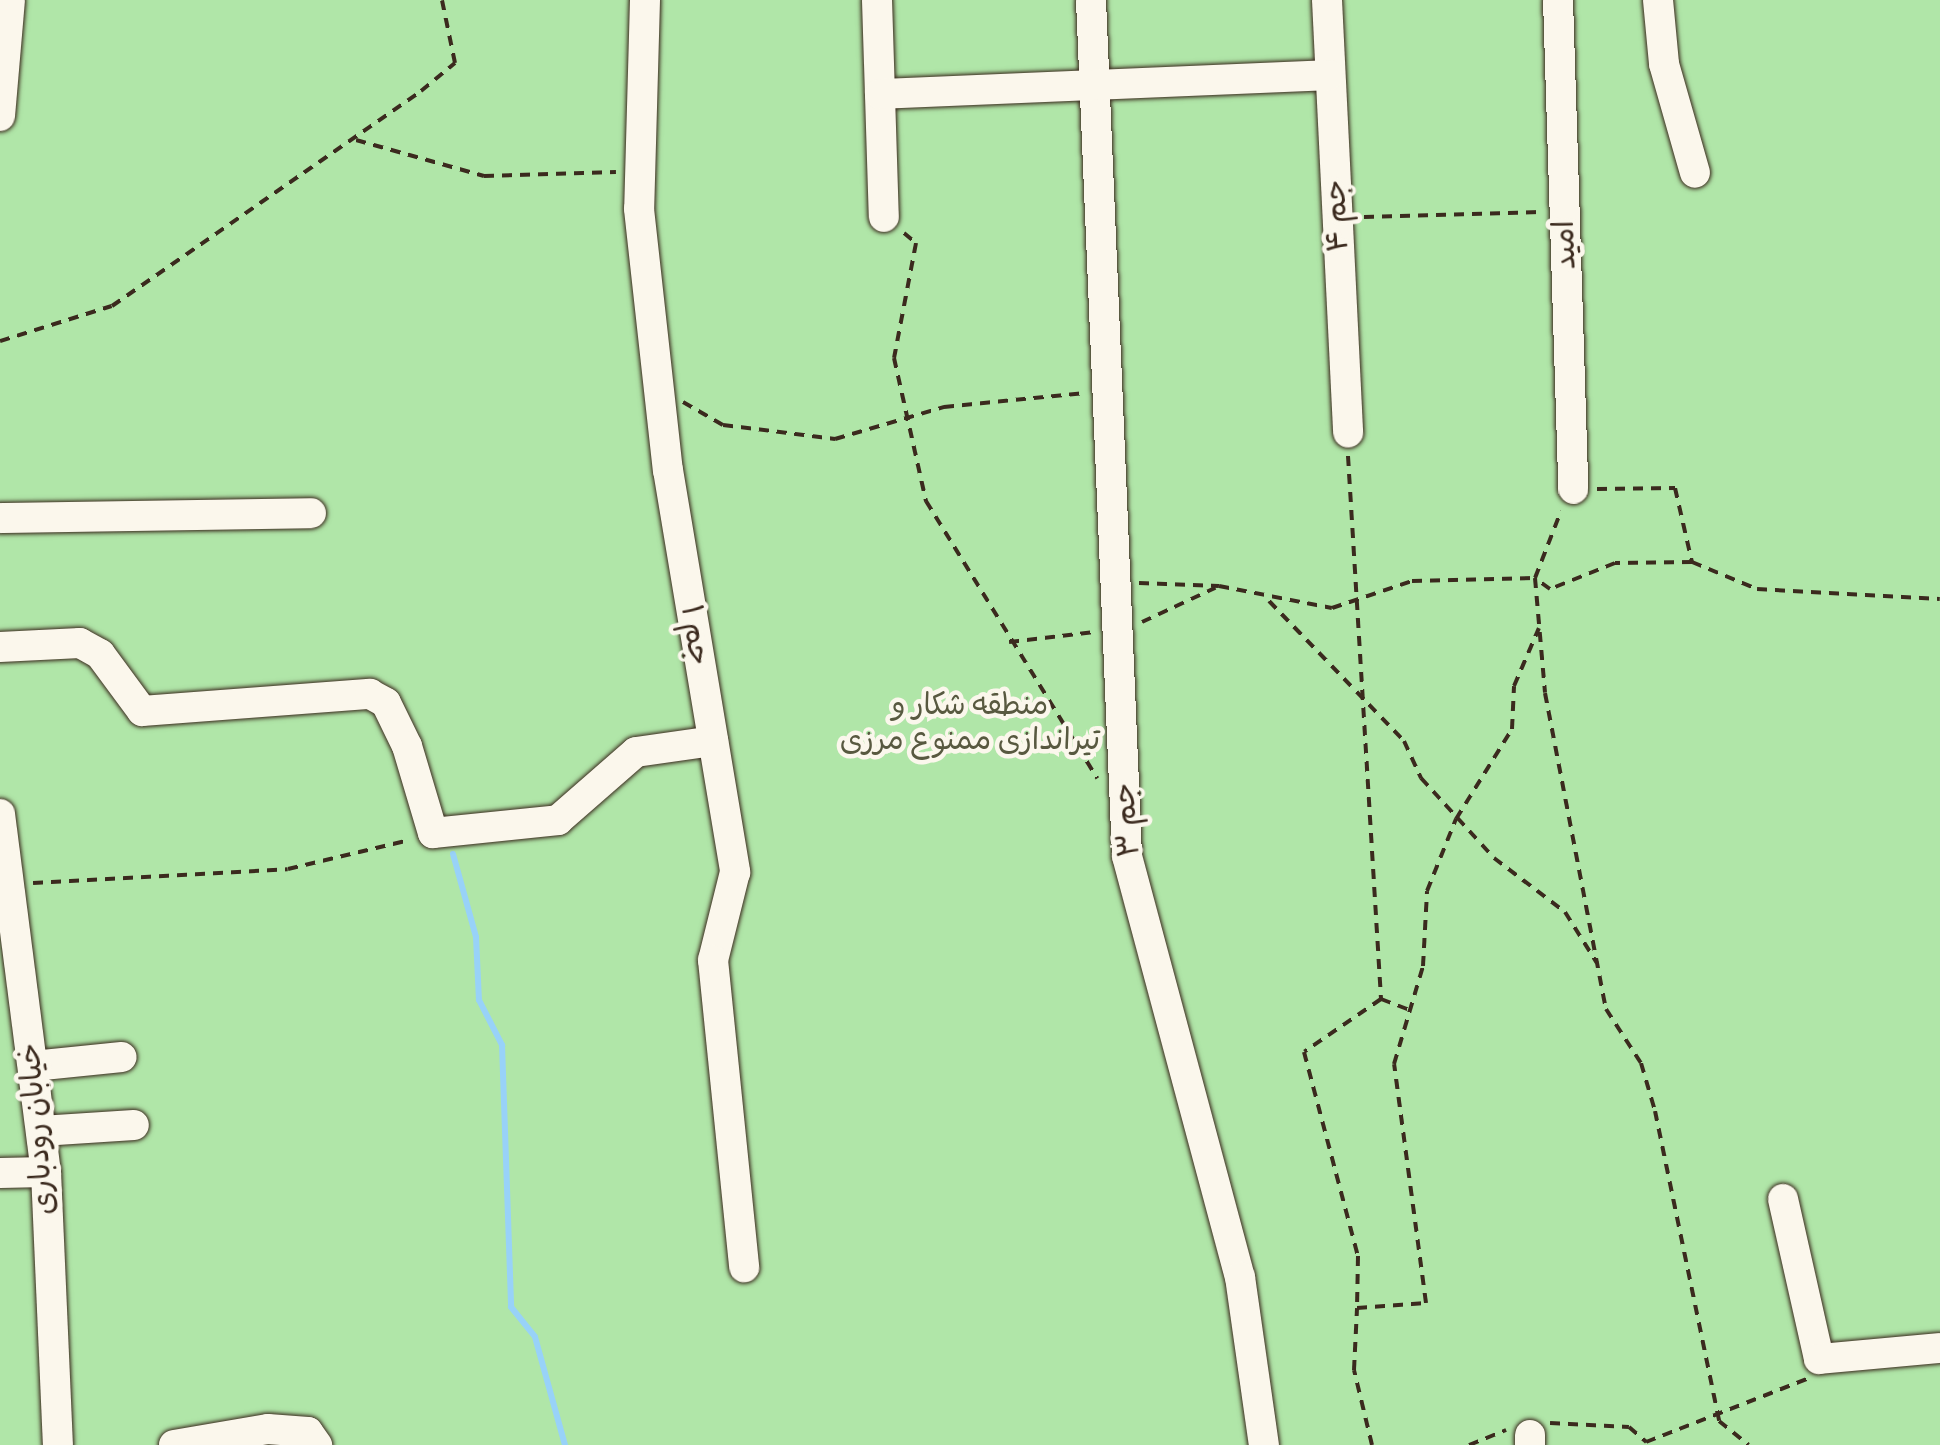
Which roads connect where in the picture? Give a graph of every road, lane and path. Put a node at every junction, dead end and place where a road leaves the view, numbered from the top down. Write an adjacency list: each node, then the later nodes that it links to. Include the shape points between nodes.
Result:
1 (10, 0): 12 (street)
2 (442, 0): 13 (path, via 455,63)
3 (645, 0): 14 (street, جم ۱)
4 (876, 0): 11 (street)
5 (1090, 0): 10 (street, جم ۳)
6 (1327, 0): 9 (street, جم ۴)
7 (1558, 0): 16 (street, امید)
8 (1658, 0): 15 (street, via 1664,64)
9 (1329, 75): 10 (street); 18 (street, جم ۴)
10 (1094, 83): 11 (street); 20 (street, جم ۳)
11 (880, 94): 17 (street)
12 (0, 116)
13 (356, 140): 14 (path, via 484,176); 19 (path, via 149,272 112,306)
14 (640, 173): 21 (street, جم ۱)
15 (1695, 173)
16 (1564, 212): 18 (path); 24 (street, امید)
17 (884, 216): 22 (path, via 916,243 894,358)
18 (1337, 218): 23 (street, جم ۴)
19 (0, 341)
20 (1110, 393): 22 (path, via 1018,395); 29 (street, جم ۳)
21 (660, 397): 22 (path, via 699,406 723,425 835,439); 36 (street, جم ۱)
22 (902, 422): 37 (path, via 954,560)
23 (1348, 432): 32 (path)
24 (1573, 489): 27 (path, via 1675,488); 28 (path)
25 (311, 514): 26 (street)
26 (0, 518)
27 (1692, 562): 28 (path, via 1615,564 1550,589); 31 (path, via 1757,589)
28 (1535, 578): 32 (path, via 1412,581); 33 (path)
29 (1119, 583): 30 (path); 61 (street, جم ۳, via 1127,856 1240,1277)
30 (1266, 598): 32 (path, via 1332,608); 35 (path)
31 (1940, 599)
32 (1359, 600): 35 (path)
33 (1541, 624): 39 (path, via 1514,686 1512,729); 42 (path, via 1545,693)
34 (0, 647): 40 (street, via 80,643 100,654 142,711 370,694 386,703 407,746)
35 (1362, 703): 39 (path, via 1404,741); 43 (path)
36 (713, 741): 40 (street, via 636,752 558,820); 52 (street, جم ۱, via 736,872 712,960)
37 (1100, 782)
38 (0, 814): 41 (street, خیابان رودباری)
39 (1456, 818): 42 (path, via 1529,892 1565,912); 44 (path, via 1427,891)
40 (433, 833): 41 (path, via 288,869)
41 (5, 869): 46 (street, خیابان رودباری)
42 (1600, 967): 56 (path, via 1606,1010 1640,1064 1655,1111)
43 (1381, 999): 44 (path); 53 (path, via 1304,1052 1358,1256)
44 (1410, 1011): 53 (path, via 1394,1064 1426,1303)
45 (122, 1057): 46 (street)
46 (33, 1066): 48 (street, خیابان رودباری)
47 (134, 1124): 48 (street)
48 (41, 1131): 50 (street, خیابان رودباری)
49 (0, 1172): 50 (street)
50 (46, 1172): 58 (street, خیابان رودباری)
51 (1783, 1199): 55 (street)
52 (744, 1267)
53 (1357, 1308): 62 (path, via 1354,1370)
54 (1940, 1348): 55 (street)
55 (1819, 1359): 56 (path, via 1804,1388)
56 (1719, 1421): 57 (path, via 1646,1442 1629,1427); 64 (path)
57 (1529, 1433): 63 (path)
58 (58, 1445)
59 (174, 1445): 60 (street, via 268,1429 308,1432)
60 (316, 1445)
61 (1264, 1445)
62 (1372, 1445)
63 (1469, 1445)
64 (1749, 1445)

